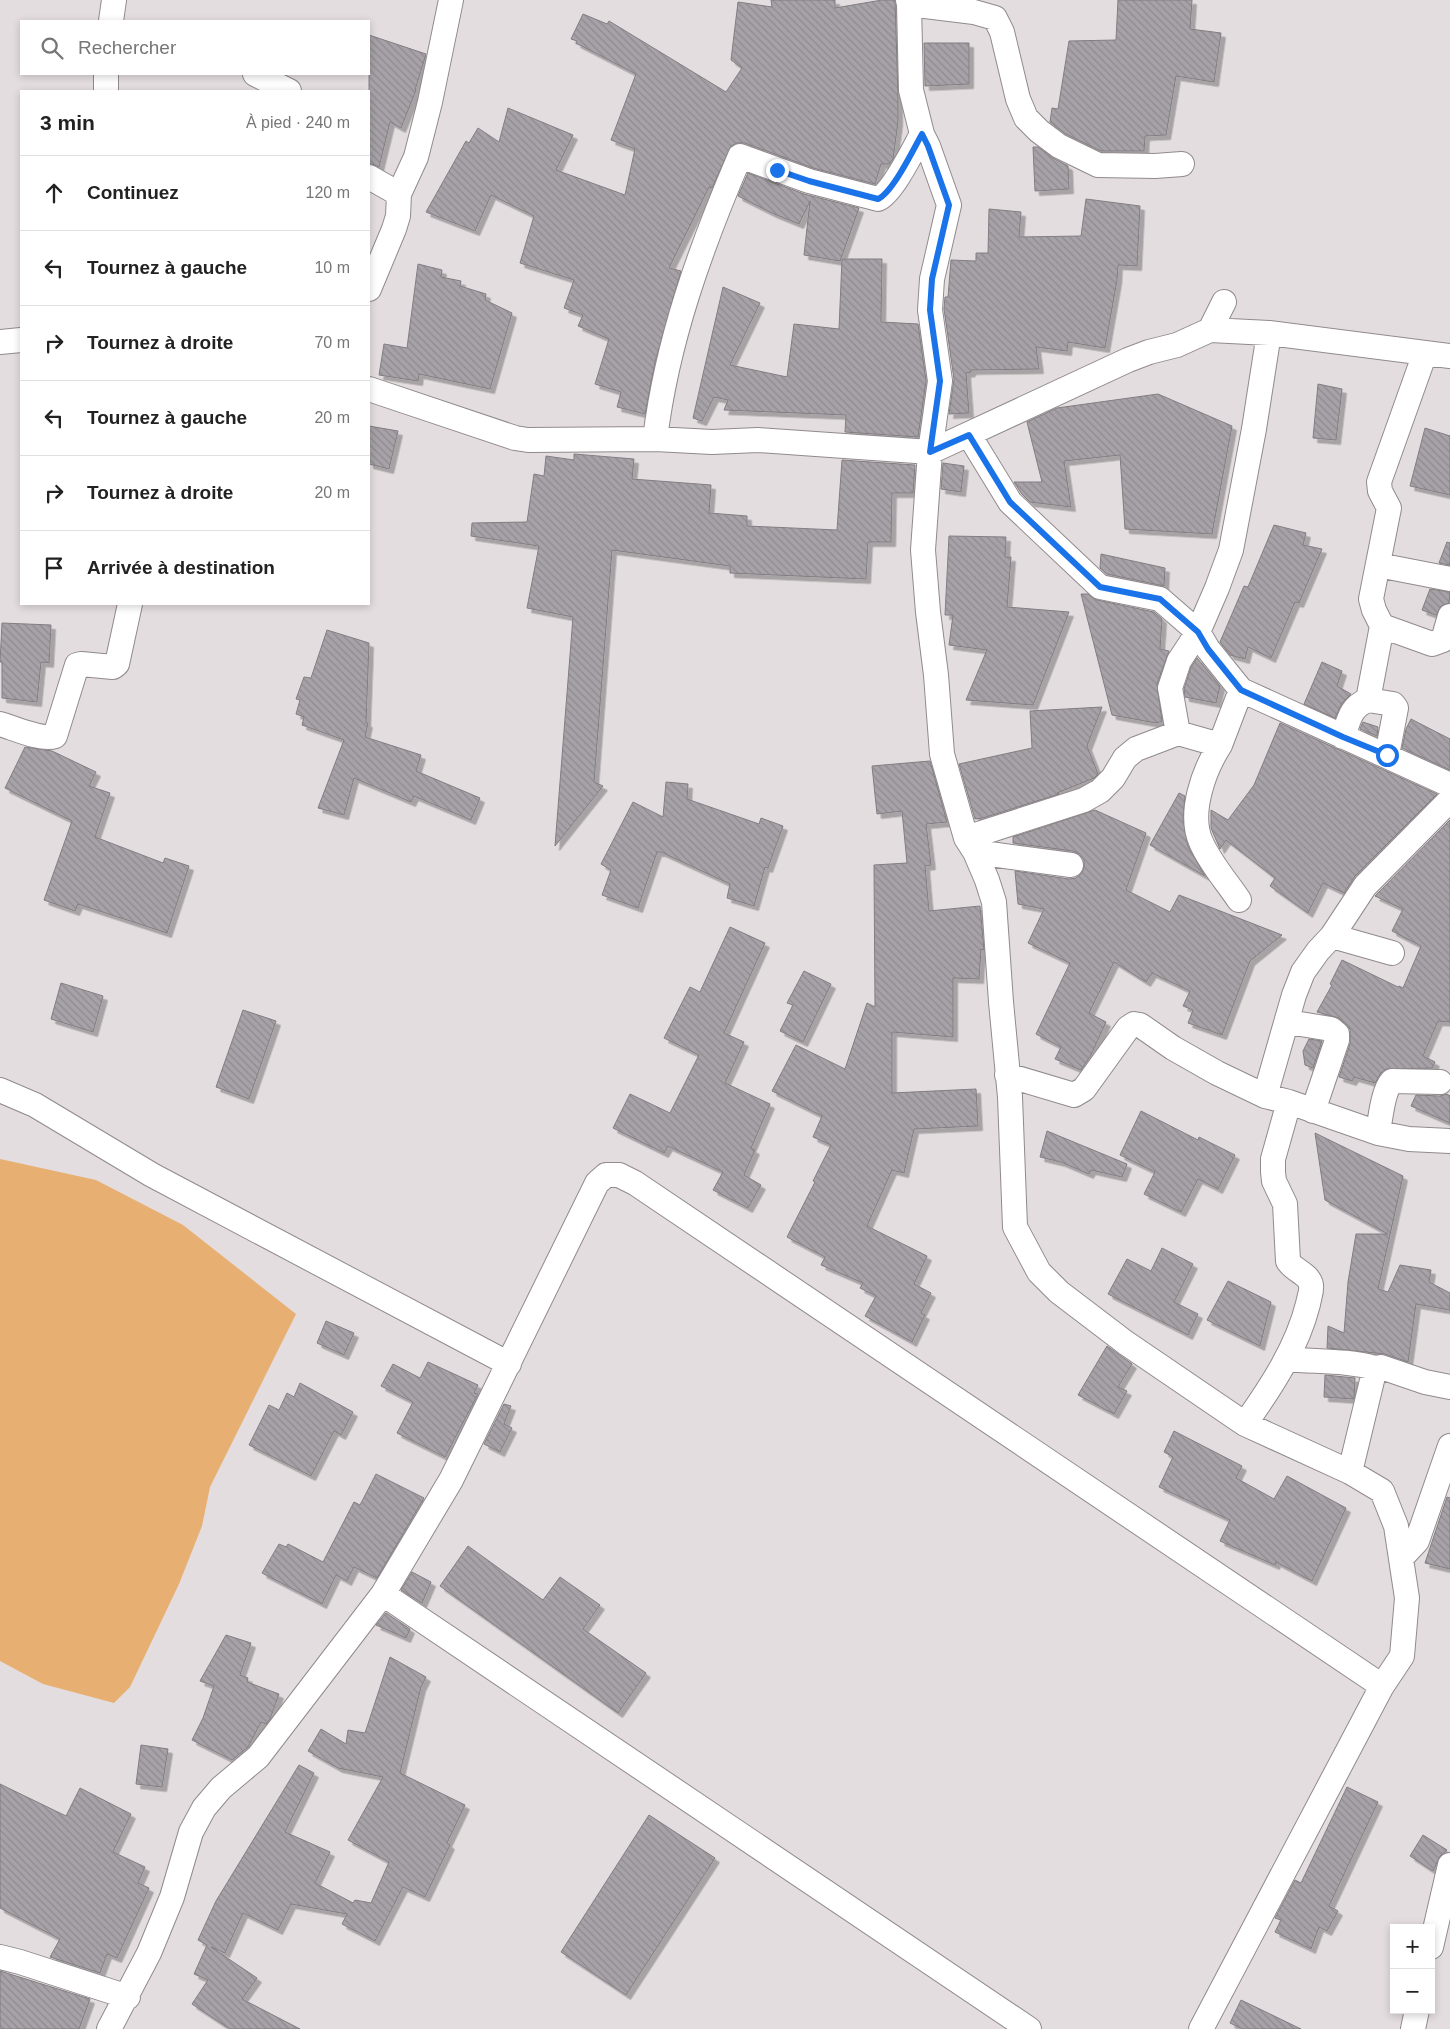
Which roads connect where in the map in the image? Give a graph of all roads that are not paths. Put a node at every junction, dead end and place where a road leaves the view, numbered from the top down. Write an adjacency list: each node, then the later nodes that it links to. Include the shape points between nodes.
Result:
1 (114, 0): 4 (street)
2 (451, 0): 12 (street, via 416,157)
3 (909, 2): 9 (street, via 912,90); 10 (street, via 995,18 1002,32 1018,99 1026,118 1058,146 1098,165)
4 (111, 20)
5 (106, 75): 7 (street)
6 (257, 75): 8 (street)
7 (106, 90)
8 (287, 90)
9 (922, 134): 23 (street, via 884,196 878,199 809,181 740,156 699,257 680,318); 24 (street, via 949,205 932,279 930,310 940,381)
10 (1182, 164)
11 (370, 178): 12 (street)
12 (399, 194): 13 (street, via 398,216)
13 (370, 286)
14 (1224, 302): 15 (street)
15 (1210, 330): 16 (street); 22 (street, via 1177,345 1128,360)
16 (1269, 333): 19 (street); 30 (street, via 1231,550)
17 (20, 340): 18 (street)
18 (0, 342)
19 (1425, 353): 20 (street); 25 (street, via 1379,482 1389,508)
20 (1450, 356)
21 (370, 389): 23 (street, via 515,438)
22 (969, 435): 24 (street); 30 (street, via 1010,502 1100,587 1160,599)
23 (655, 439): 24 (street, via 758,440)
24 (930, 452): 40 (street, via 923,550 942,754)
25 (1378, 565): 26 (street); 29 (street, via 1370,599)
26 (1450, 579)
27 (130, 605): 33 (street, via 117,664 113,667 77,665 55,736 41,737)
28 (1450, 616): 29 (street, via 1443,640 1432,644)
29 (1382, 626): 32 (street)
30 (1198, 632): 31 (street); 34 (street, via 1179,661 1170,688)
31 (1241, 690): 35 (street); 36 (street)
32 (1368, 700): 35 (street, via 1357,704 1352,711); 37 (street, via 1393,704 1396,708)
33 (0, 724)
34 (1178, 733): 36 (street); 40 (street, via 1136,749 1100,791 1084,800)
35 (1343, 737): 37 (street)
36 (1220, 745): 42 (street, via 1209,763 1195,820 1201,842)
37 (1387, 755): 38 (street)
38 (1450, 784)
39 (1450, 800): 43 (street, via 1364,886)
40 (971, 845): 41 (street); 46 (street, via 994,902)
41 (1071, 865)
42 (1239, 900)
43 (1332, 936): 44 (street); 45 (street, via 1303,972)
44 (1392, 953)
45 (1288, 1022): 49 (street); 51 (street, via 1331,1029 1337,1034)
46 (1007, 1075): 49 (street, via 1074,1095 1084,1089 1134,1024 1217,1073); 58 (street, via 1015,1227 1039,1272 1058,1292 1126,1343)
47 (1440, 1082): 52 (street, via 1392,1081)
48 (0, 1090): 55 (street, via 35,1105 152,1175)
49 (1265, 1096): 50 (street)
50 (1289, 1102): 51 (street); 54 (street, via 1273,1159 1274,1181 1285,1204 1288,1261 1306,1277 1311,1291 1301,1329)
51 (1313, 1110): 52 (street)
52 (1378, 1133): 53 (street, via 1409,1139)
53 (1450, 1141)
54 (1286, 1359): 56 (street, via 1342,1362); 58 (street)
55 (509, 1364): 62 (street, via 451,1480); 63 (street, via 597,1184 606,1175 619,1176 635,1182)
56 (1375, 1368): 57 (street); 60 (street)
57 (1450, 1387)
58 (1245, 1424): 60 (street)
59 (1450, 1446): 61 (street, via 1417,1541)
60 (1350, 1472): 61 (street, via 1382,1491 1396,1526)
61 (1402, 1557): 63 (street, via 1407,1598 1402,1656)
62 (383, 1594): 67 (street, via 258,1757 221,1788 204,1808 191,1832 172,1897); 70 (street)
63 (1382, 1686): 71 (street)
64 (1450, 1865): 65 (street)
65 (1438, 1941)
66 (0, 1957): 67 (street)
67 (128, 1997): 69 (street)
68 (1416, 2014): 72 (street)
69 (109, 2029)
70 (1030, 2029)
71 (1202, 2029)
72 (1413, 2029)

